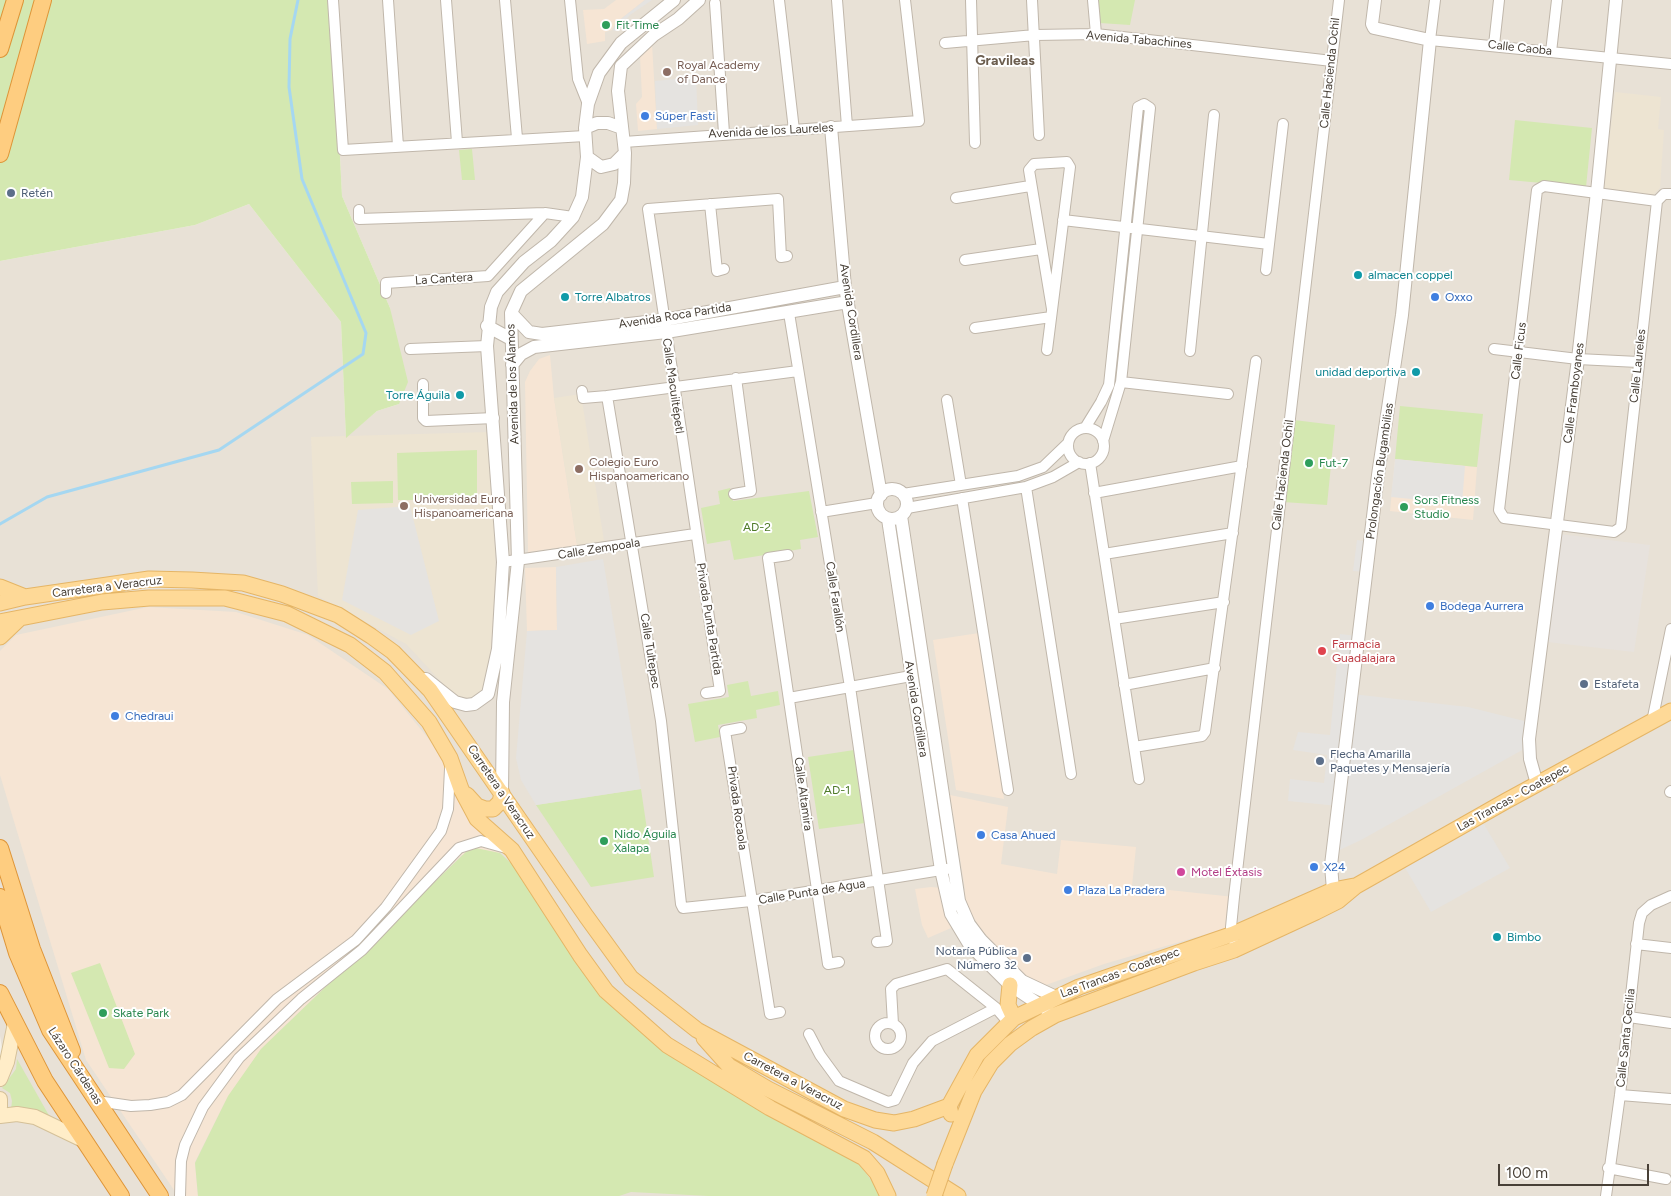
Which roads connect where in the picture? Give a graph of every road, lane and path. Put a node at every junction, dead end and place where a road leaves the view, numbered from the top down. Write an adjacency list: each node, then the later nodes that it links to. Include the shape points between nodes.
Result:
1 (15, 0): 29 (highway)
2 (43, 0): 49 (highway)
3 (333, 0): 47 (street, via 343,150)
4 (388, 0): 47 (street)
5 (446, 0): 45 (street)
6 (505, 0): 44 (street)
7 (570, 0): 34 (street, via 578,79)
8 (674, 0): 34 (street, Avenida de los Álamos, via 621,43 599,73)
9 (699, 0): 39 (street, Avenida de los Álamos, via 621,66 618,91)
10 (779, 0): 40 (street)
11 (837, 0): 37 (street)
12 (905, 0): 37 (street, Avenida de los Laureles, via 919,121)
13 (971, 0): 26 (street)
14 (1032, 0): 24 (street)
15 (1093, 0): 23 (street)
16 (1339, 0): 32 (street, Calle Hacienda Ochil)
17 (1375, 0): 25 (street, Calle Caoba, via 1372,24 1378,30)
18 (1435, 0): 25 (street)
19 (1499, 0): 28 (street)
20 (1557, 0): 30 (street)
21 (1616, 0): 31 (street, Calle Framboyanes)
22 (715, 2): 42 (street)
23 (1096, 34): 24 (street, Avenida Tabachines); 32 (street, Avenida Tabachines)
24 (1035, 36): 26 (street, Avenida Tabachines); 43 (street)
25 (1430, 40): 28 (street, Calle Caoba); 165 (street, Prolongación Bugambilias, via 1402,315 1378,475 1331,865)
26 (974, 41): 27 (street, Avenida Tabachines); 46 (street)
27 (945, 43)
28 (1494, 45): 30 (street, Calle Caoba)
29 (0, 49)
30 (1551, 52): 31 (street, Calle Caoba)
31 (1609, 58): 33 (street, Calle Caoba); 52 (street, Calle Framboyanes)
32 (1332, 60): 170 (street, Calle Hacienda Ochil, via 1234,897)
33 (1671, 64)
34 (588, 104): 41 (street, Avenida de los Álamos)
35 (1214, 115): 62 (street)
36 (1283, 124): 63 (street)
37 (847, 126): 38 (street, Avenida de los Laureles)
38 (830, 127): 40 (street, Avenida de los Laureles); 69 (street, Avenida Cordillera)
39 (622, 128): 41 (street, via 608,122 597,123); 48 (street, Avenida de los Álamos)
40 (794, 130): 42 (street, Avenida de los Laureles)
41 (585, 132): 44 (street); 50 (street, Avenida de los Álamos)
42 (724, 133): 48 (street, Avenida de los Laureles)
43 (1039, 135)
44 (518, 138): 45 (street)
45 (457, 142): 47 (street)
46 (975, 143)
47 (398, 146)
48 (624, 147): 50 (street, via 614,164 601,167); 72 (street, Avenida de los Álamos, via 624,183 620,200 602,224 521,291)
49 (0, 154)
50 (588, 157): 58 (street, Avenida de los Álamos, via 582,196)
51 (1030, 186): 54 (street); 59 (street, via 1031,166 1069,164); 64 (street)
52 (1598, 192): 53 (street); 86 (street, Calle Ficus, via 1540,187 1537,190); 87 (street, Calle Framboyanes)
53 (1664, 196): 89 (street, Calle Laureles)
54 (956, 198)
55 (710, 204): 65 (street, via 778,199 781,257); 67 (street, via 717,271); 76 (street, Calle Macuiltépetl, via 648,210)
56 (359, 210): 57 (street, via 359,219)
57 (545, 212): 58 (street); 70 (street, La Cantera, via 488,276 386,283)
58 (573, 217): 75 (street, Avenida de los Álamos, via 497,292)
59 (1062, 220): 60 (street); 74 (street)
60 (1125, 227): 61 (street); 61 (street, via 1138,107 1144,104 1150,108); 79 (street)
61 (1137, 228): 62 (street); 80 (street)
62 (1202, 235): 63 (street); 85 (street)
63 (1269, 244): 68 (street)
64 (1041, 249): 66 (street); 74 (street)
65 (787, 256)
66 (965, 260)
67 (724, 269)
68 (1266, 270)
69 (845, 288): 71 (street, Avenida Cordillera); 76 (street, Avenida Roca Partida)
70 (386, 293)
71 (848, 302): 73 (street, Avenida Roca Partida); 115 (street, Avenida Cordillera)
72 (511, 313): 76 (street, Avenida Roca Partida, via 529,332 542,334); 78 (street, Avenida de los Álamos)
73 (789, 313): 76 (street, Avenida Roca Partida); 91 (street, Calle Farallón)
74 (1052, 313): 77 (street); 84 (street)
75 (487, 326): 78 (street); 81 (street, Avenida de los Álamos)
76 (665, 326): 90 (street, Avenida Roca Partida, via 534,346); 95 (street, Calle Macuiltépetl)
77 (975, 328)
78 (512, 339): 90 (street, Avenida de los Álamos)
79 (1113, 343): 80 (street); 101 (street, via 1109,385)
80 (1125, 344): 93 (street)
81 (487, 346): 83 (street); 100 (street, Avenida de los Álamos)
82 (1494, 348): 86 (street)
83 (410, 349)
84 (1047, 350)
85 (1190, 351)
86 (1519, 353): 87 (street); 119 (street, Calle Ficus, via 1500,515)
87 (1578, 359): 89 (street); 119 (street, Calle Framboyanes)
88 (1256, 361): 106 (street)
89 (1638, 362): 119 (street, Calle Laureles, via 1621,527 1614,532)
90 (512, 364): 125 (street, Avenida de los Álamos)
91 (798, 371): 92 (street); 116 (street, Calle Farallón)
92 (736, 378): 95 (street); 112 (street, via 751,491)
93 (1121, 382): 97 (street); 102 (street)
94 (423, 384): 100 (street, via 423,418 426,421)
95 (673, 387): 98 (street); 120 (street, Calle Macuiltépetl)
96 (582, 391): 98 (street, via 583,398)
97 (1228, 394)
98 (607, 396): 122 (street, Calle Tultepec)
99 (947, 400): 108 (street)
100 (494, 418): 126 (street, Avenida de los Álamos)
101 (1085, 428): 102 (street, via 1096,431); 103 (street, via 1074,432)
102 (1103, 441): 105 (street, via 1102,453)
103 (1068, 443): 104 (street, via 1070,455); 107 (street, via 1043,467 1018,476)
104 (1079, 462): 105 (street); 109 (street)
105 (1090, 463): 111 (street)
106 (1242, 466): 111 (street); 121 (street)
107 (990, 480): 108 (street); 110 (street)
108 (961, 485): 113 (street)
109 (1026, 487): 110 (street); 152 (street)
110 (991, 493): 114 (street)
111 (1094, 493): 123 (street)
112 (734, 494)
113 (903, 494): 115 (street, via 890,490); 117 (street)
114 (962, 498): 117 (street); 156 (street)
115 (879, 499): 116 (street); 118 (street, via 880,513)
116 (821, 512): 144 (street, Calle Farallón)
117 (904, 512): 118 (street); 160 (street, Avenida Cordillera)
118 (888, 519): 142 (street, Avenida Cordillera)
119 (1558, 525): 154 (street, Calle Framboyanes, via 1528,739)
120 (695, 534): 122 (street, Calle Zempoala); 145 (street, Privada Punta Partida, via 720,691)
121 (1233, 534): 123 (street); 131 (street)
122 (632, 544): 125 (street, Calle Zempoala); 169 (street, Calle Tultepec, via 661,721)
123 (1104, 554): 134 (street)
124 (788, 555): 146 (street, Calle Altamira, via 768,558)
125 (518, 561): 126 (street, Calle Zempoala); 128 (street, Avenida de los Álamos)
126 (503, 562): 127 (street, Avenida de los Álamos)
127 (502, 587): 128 (street); 141 (street, Avenida de los Álamos, via 498,649 488,694 474,704 455,702)
128 (516, 587): 157 (street, Avenida de los Álamos, via 501,733)
129 (0, 588): 130 (main road)
130 (25, 597): 132 (main road, Carretera a Veracruz); 138 (main road, Carretera a Veracruz, via 149,579 243,583 338,615)
131 (1224, 602): 134 (street); 140 (street)
132 (0, 603)
133 (20, 618): 135 (main road, Carretera a Veracruz); 137 (main road); 139 (main road, Carretera a Veracruz, via 102,602 225,598 287,614)
134 (1114, 619): 143 (street)
135 (0, 622)
136 (1671, 630): 148 (street)
137 (0, 637)
138 (379, 642): 139 (main road, via 357,634); 141 (main road, Carretera a Veracruz)
139 (350, 644): 151 (main road, Carretera a Veracruz, via 385,672 409,697 429,722)
140 (1214, 668): 143 (street); 150 (street, via 1206,732 1202,736)
141 (416, 674): 157 (main road, Carretera a Veracruz)
142 (911, 676): 144 (street); 160 (street, Avenida Cordillera)
143 (1124, 684): 150 (street)
144 (850, 687): 146 (street); 161 (street, Calle Farallón)
145 (706, 693)
146 (789, 698): 163 (street, Calle Altamira)
147 (1671, 711): 148 (main road, Las Trancas - Coatepec)
148 (1652, 722): 154 (main road, Las Trancas - Coatepec)
149 (741, 728): 168 (street, Privada Rocaola, via 726,731)
150 (1134, 747): 153 (street)
151 (450, 758): 155 (main road, Carretera a Veracruz); 199 (street, via 451,792 441,831 386,907 356,940 277,999 182,1095 168,1102 150,1105 131,1106)
152 (1071, 774)
153 (1139, 779)
154 (1537, 784): 165 (main road, Las Trancas - Coatepec)
155 (461, 789): 157 (main road, via 477,806 485,809 493,809 500,802); 159 (main road, Carretera a Veracruz, via 477,819)
156 (1008, 790)
157 (502, 793): 164 (main road, Carretera a Veracruz)
158 (0, 848): 194 (highway, via 32,949)
159 (512, 850): 162 (main road, Carretera a Veracruz); 209 (street, via 481,841 459,848 362,950 301,998 239,1058 203,1107 185,1145)
160 (947, 869): 161 (street, Calle Punta de Agua); 176 (street, Avenida Cordillera, via 951,914 969,944); 178 (street, Avenida Cordillera, via 969,924 981,940 1022,982)
161 (878, 881): 163 (street, Calle Punta de Agua); 171 (street, Calle Farallón, via 886,941)
162 (534, 883): 164 (main road, via 561,911 570,906); 192 (main road, Carretera a Veracruz, via 606,991 667,1045)
163 (817, 890): 168 (street, Calle Punta de Agua); 175 (street, Calle Altamira, via 828,964)
164 (571, 894): 188 (main road, Carretera a Veracruz, via 631,978)
165 (1336, 895): 170 (main road, Las Trancas - Coatepec); 174 (main road, Las Trancas - Coatepec)
166 (1671, 896): 172 (street, Calle Santa Cecilia, via 1642,913)
167 (0, 897): 194 (highway, Lázaro Cárdenas, via 17,953 50,1030)
168 (751, 901): 169 (street, Calle Punta de Agua); 181 (street, via 770,1014)
169 (684, 908)
170 (1233, 934): 174 (street, Calle Hacienda Ochil); 178 (main road, Las Trancas - Coatepec)
171 (877, 942)
172 (1636, 944): 173 (street); 183 (street, Calle Santa Cecilia)
173 (1671, 948)
174 (1234, 950): 182 (main road, Las Trancas - Coatepec)
175 (839, 962)
176 (1010, 986): 179 (street, Avenida Cordillera); 184 (main road, via 1008,1005)
177 (0, 993): 185 (highway)
178 (1056, 997): 179 (main road, Las Trancas - Coatepec)
179 (1040, 1004): 182 (street, Avenida Cordillera); 184 (main road, Las Trancas - Coatepec)
180 (996, 1008): 184 (street); 187 (street, via 947,969 896,984 891,989); 189 (street, via 932,1041 913,1063 895,1100 888,1102 839,1081)
181 (780, 1012)
182 (1055, 1015): 191 (main road, Las Trancas - Coatepec, via 1010,1044)
183 (1629, 1017): 186 (street); 196 (street, Calle Santa Cecilia)
184 (1012, 1021): 190 (main road, Las Trancas - Coatepec)
185 (15, 1023): 193 (main road); 204 (highway, via 45,1081)
186 (1671, 1023)
187 (893, 1024)
188 (697, 1030): 195 (main road, via 729,1066); 200 (main road, Carretera a Veracruz, via 844,1109 875,1120 894,1123)
189 (809, 1034)
190 (978, 1055): 191 (main road, via 986,1064); 200 (main road, Las Trancas - Coatepec)
191 (991, 1063): 203 (main road, Las Trancas - Coatepec, via 974,1091)
192 (711, 1074): 195 (main road); 210 (main road, Carretera a Veracruz, via 864,1158)
193 (0, 1079)
194 (84, 1081): 199 (highway, Lázaro Cárdenas)
195 (768, 1089): 212 (main road, via 873,1142)
196 (1620, 1095): 198 (street); 205 (street, Calle Santa Cecilia)
197 (0, 1099): 201 (main road)
198 (1671, 1099)
199 (97, 1100): 208 (highway, Lázaro Cárdenas)
200 (949, 1106): 203 (main road)
201 (0, 1108)
202 (0, 1116): 204 (main road, via 35,1117)
203 (956, 1133): 211 (main road, Las Trancas - Coatepec, bridge)
204 (84, 1141): 207 (highway)
205 (1608, 1168): 206 (street); 213 (street, Calle Santa Cecilia)
206 (1666, 1179)
207 (121, 1196)
208 (160, 1196)
209 (180, 1196)
210 (888, 1196)
211 (934, 1196)
212 (958, 1196)
213 (1606, 1196)

